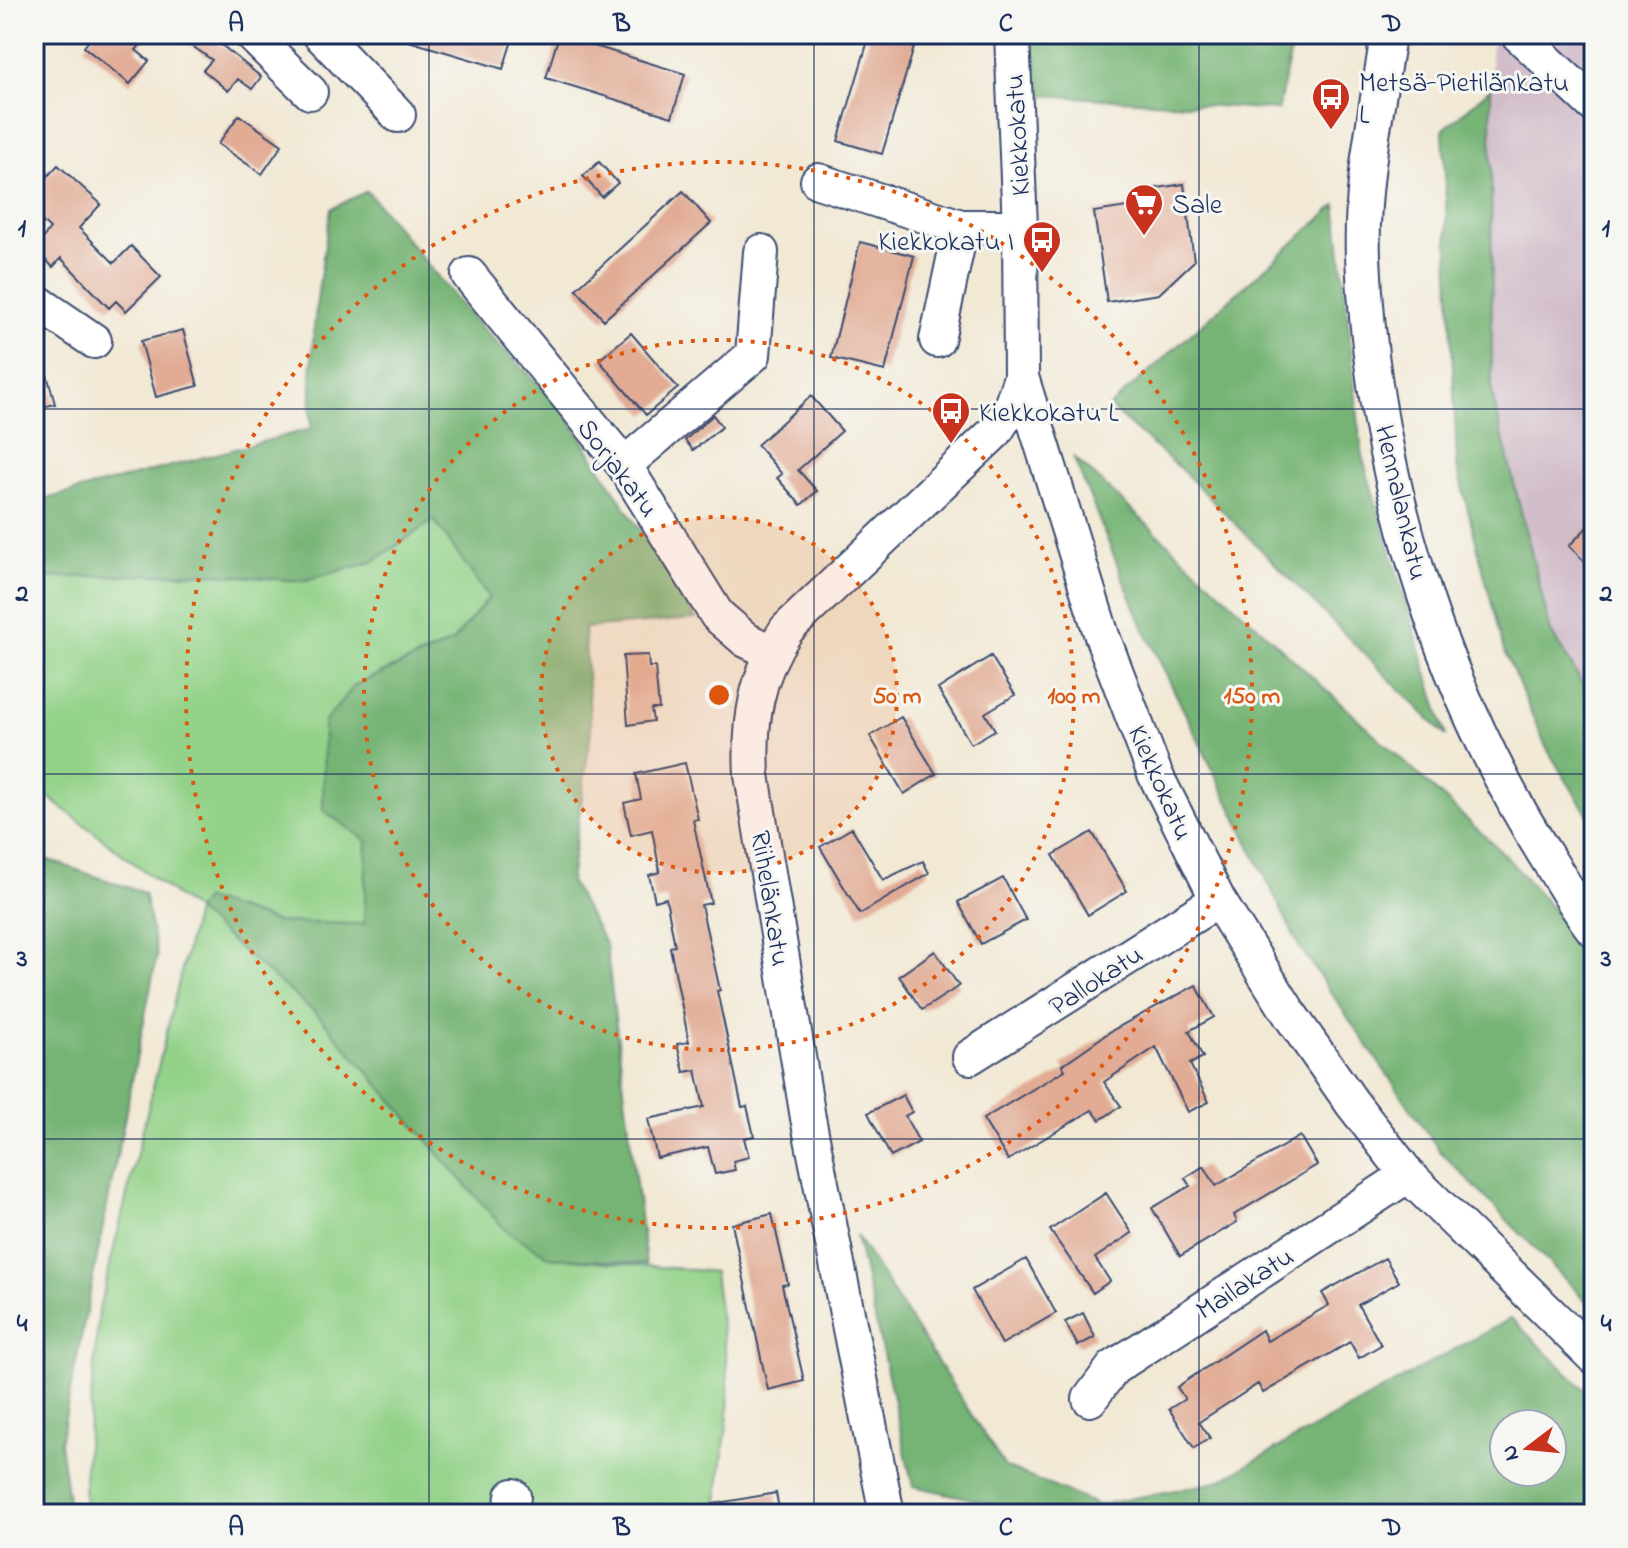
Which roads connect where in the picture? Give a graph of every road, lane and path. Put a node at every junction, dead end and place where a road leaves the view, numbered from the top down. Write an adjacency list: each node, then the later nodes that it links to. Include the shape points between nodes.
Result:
1 (251, 34): 6 (street)
2 (320, 34): 8 (street)
3 (1012, 34): 11 (street, Kiekkokatu)
4 (1388, 34): 21 (street, Hennalankatu, via 1372,133 1363,255 1392,473 1427,601 1473,724 1525,824)
5 (1518, 34): 7 (street)
6 (310, 92)
7 (1594, 105)
8 (398, 115)
9 (818, 181): 10 (street)
10 (961, 227): 11 (street); 15 (street)
11 (1020, 227): 17 (street, Kiekkokatu)
12 (761, 252): 18 (street, via 753,355)
13 (469, 275): 18 (street, Sorjakatu)
14 (34, 300): 16 (street)
15 (937, 340)
16 (94, 341)
17 (1021, 377): 19 (street, Riihelänkatu, via 995,432 787,629); 20 (street, Kiekkokatu, via 1102,636 1155,774)
18 (624, 465): 19 (street, Sorjakatu, via 717,615 746,640)
19 (771, 652): 26 (street, Riihelänkatu, via 749,734 752,775 808,1118)
20 (1218, 900): 22 (street, Pallokatu); 23 (street, Kiekkokatu, via 1291,1016)
21 (1594, 930)
22 (970, 1057)
23 (1408, 1175): 24 (street, Kiekkokatu); 25 (street, Mailakatu, via 1113,1368)
24 (1594, 1357)
25 (1090, 1399)
26 (887, 1514)

